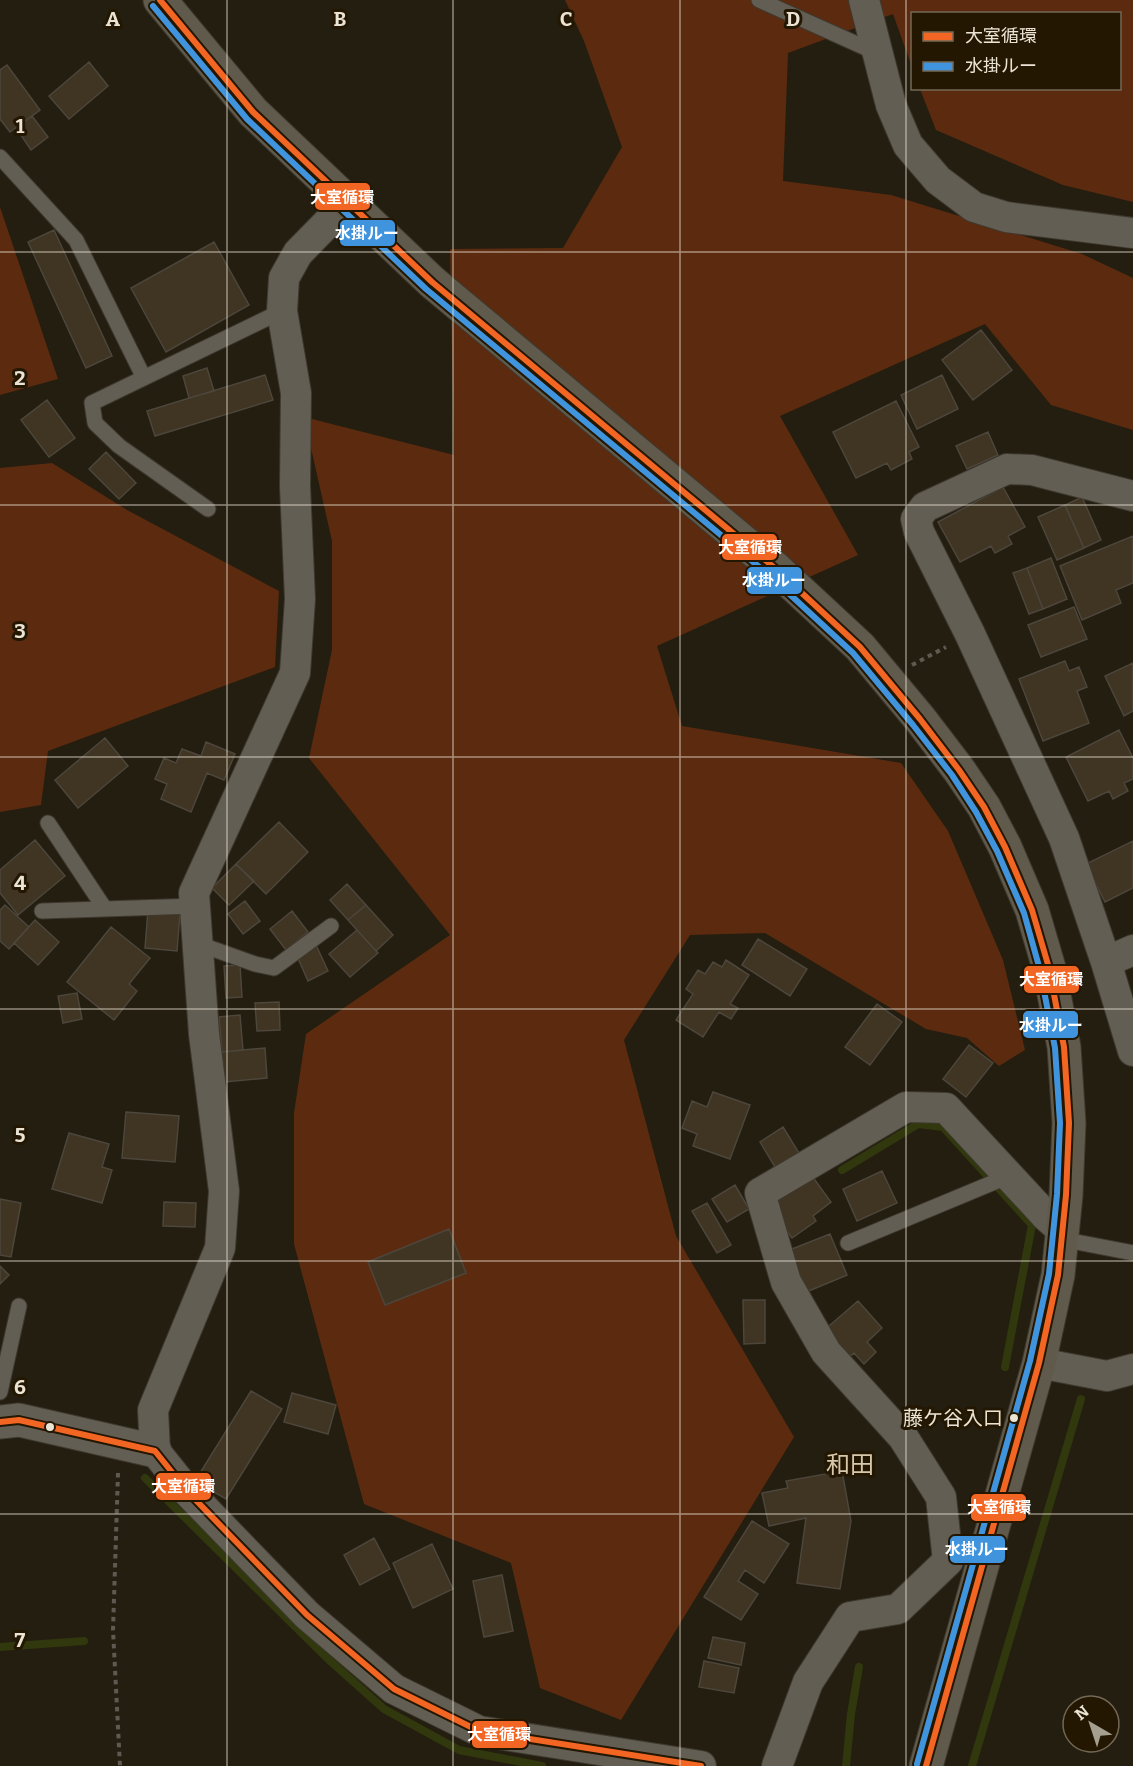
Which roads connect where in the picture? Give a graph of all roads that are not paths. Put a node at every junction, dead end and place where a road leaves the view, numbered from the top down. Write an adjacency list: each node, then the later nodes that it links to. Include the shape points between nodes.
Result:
1 (160, 0): 6 (main road, via 253,112)
2 (759, 0): 4 (lane)
3 (864, 0): 4 (street)
4 (877, 53): 7 (street, via 891,105 908,145 938,180 975,207 1006,217)
5 (0, 157): 9 (lane, via 76,240)
6 (349, 201): 8 (street, via 298,253 284,278); 21 (main road, via 432,282 776,569 860,647 959,770 1005,847 1032,910 1049,968 1064,1047 1069,1123)
7 (1133, 232)
8 (282, 311): 9 (lane); 13 (street, via 296,393 300,599 295,673 194,893)
9 (144, 378): 11 (lane, via 92,402 96,423 119,446)
10 (1133, 496): 18 (street, via 1032,470 1007,470 925,507 916,519)
11 (208, 509)
12 (48, 823): 14 (lane)
13 (195, 906): 14 (lane); 17 (street)
14 (105, 909): 15 (lane)
15 (42, 911)
16 (331, 926): 17 (lane, via 274,968)
17 (199, 944): 29 (street, via 204,1034 224,1191 220,1248 153,1410)
18 (1120, 956): 19 (street)
19 (1133, 1051)
20 (1010, 1176): 21 (street); 22 (lane); 31 (street, via 946,1108 906,1107 760,1193 786,1282 826,1352 903,1437 941,1497 948,1561 898,1609 850,1617 808,1682)
21 (1062, 1235): 23 (lane); 25 (main road)
22 (848, 1243)
23 (1133, 1253)
24 (19, 1306): 27 (lane)
25 (1040, 1363): 26 (street, via 1107,1376); 32 (main road)
26 (1133, 1370)
27 (0, 1392)
28 (0, 1422): 29 (street, via 19,1420)
29 (156, 1451): 30 (street, via 187,1491 308,1615 394,1689 479,1731)
30 (701, 1766)
31 (777, 1766)
32 (926, 1766)

